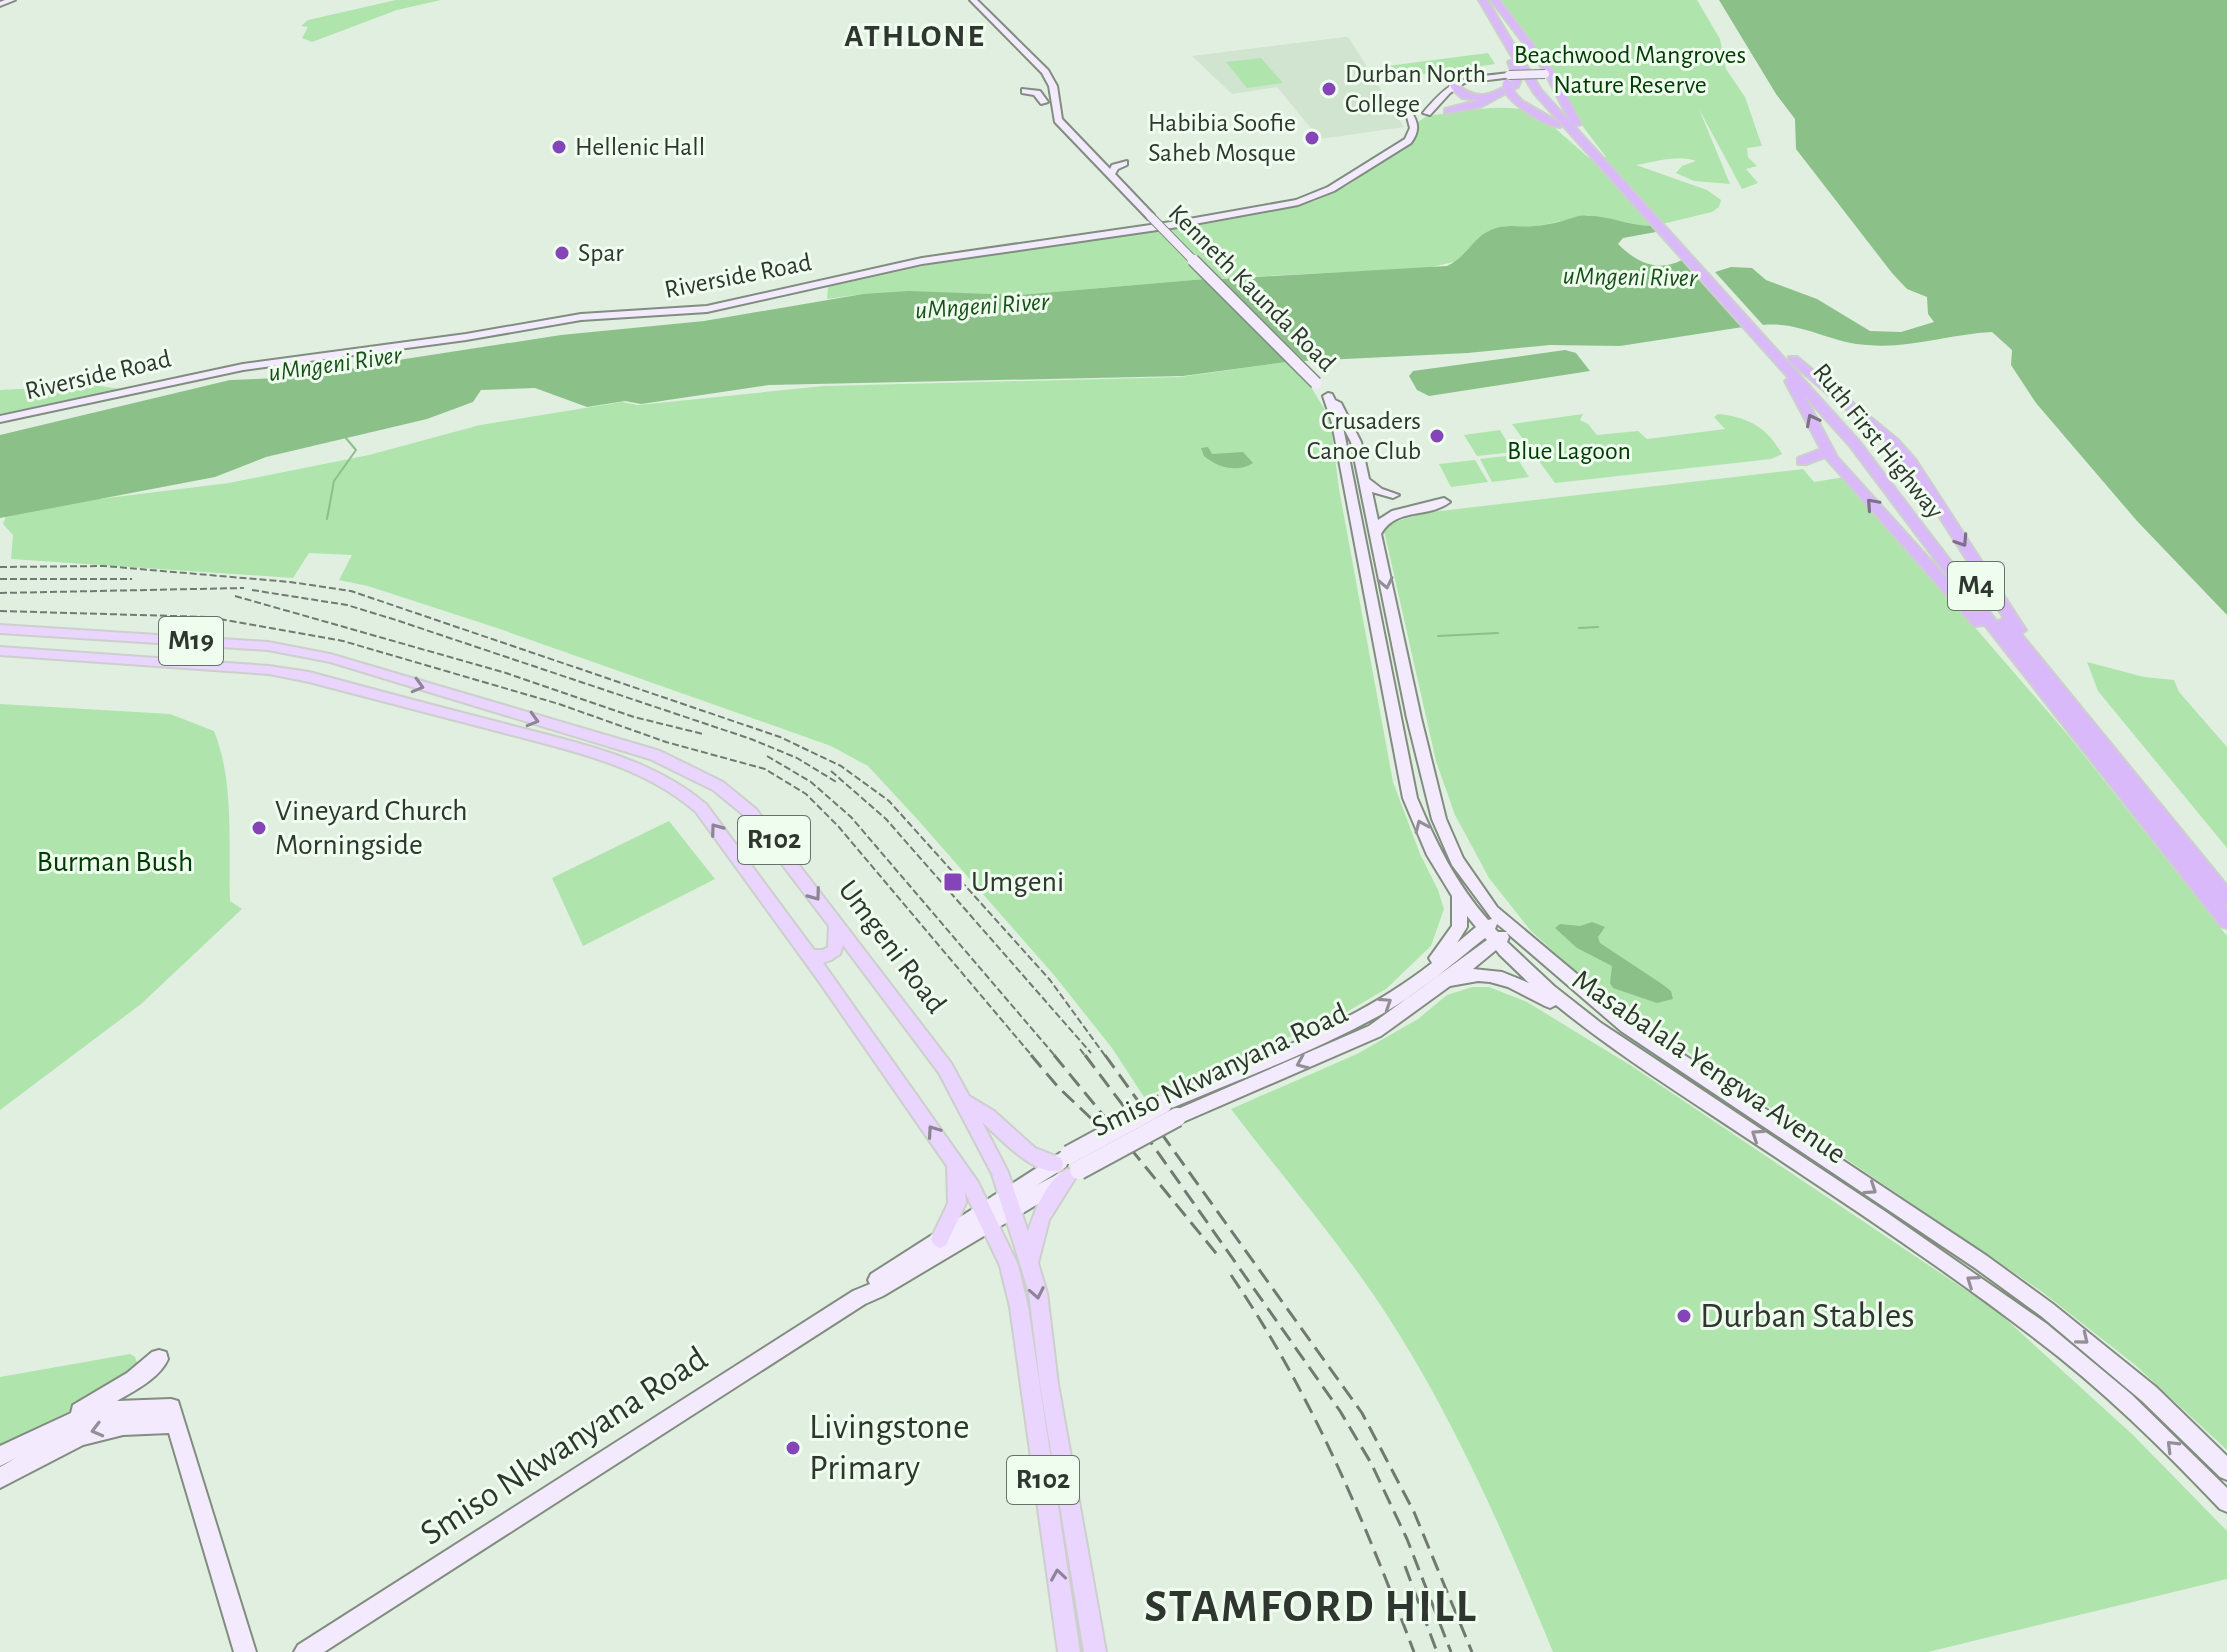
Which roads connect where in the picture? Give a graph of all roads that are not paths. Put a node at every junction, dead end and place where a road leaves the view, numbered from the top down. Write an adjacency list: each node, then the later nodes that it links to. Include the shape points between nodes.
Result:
1 (12, 0): 5 (main road)
2 (973, 0): 7 (main road, Kenneth Kaunda Road)
3 (1483, 0): 6 (highway)
4 (1493, 0): 8 (highway, via 1532,47); 18 (highway, via 1547,94)
5 (0, 4)
6 (1495, 21): 13 (highway, via 1518,80); 18 (highway, via 1537,91)
7 (1038, 69): 12 (main road, Kenneth Kaunda Road); 20 (main road, Kenneth Kaunda Road, via 1053,86 1055,116)
8 (1546, 74): 9 (main road, Riverside Road, bridge); 18 (highway, via 1554,79)
9 (1507, 82): 10 (main road, Riverside Road, via 1472,77); 15 (highway, via 1516,101)
10 (1453, 87): 13 (highway); 16 (main road, via 1445,100); 17 (main road, Riverside Road)
11 (1025, 91): 12 (main road, via 1037,93)
12 (1044, 102): 21 (main road, Kenneth Kaunda Road, via 1052,121)
13 (1493, 103): 16 (highway)
14 (1508, 106): 15 (highway)
15 (1530, 108): 18 (highway)
16 (1448, 112): 17 (main road)
17 (1414, 117): 23 (main road, Riverside Road, via 1408,141 1307,200 909,263 707,309)
18 (1591, 149): 24 (highway)
19 (1124, 163): 20 (main road)
20 (1111, 174): 21 (main road, Kenneth Kaunda Road)
21 (1147, 214): 27 (main road, Kenneth Kaunda Road, bridge)
22 (604, 301): 23 (main road)
23 (622, 315): 28 (main road, Riverside Road, via 243,367)
24 (1764, 336): 25 (highway); 25 (highway)
25 (1791, 367): 26 (highway); 26 (highway)
26 (1802, 380): 29 (highway, one-way to 26); 30 (highway, Ruth First Highway / M4); 46 (highway, one-way to 46, via 1894,443 1911,462)
27 (1328, 396): 32 (main road, Kenneth Kaunda Road, via 1349,424); 34 (main road, Kenneth Kaunda Road)
28 (0, 419)
29 (1828, 451): 31 (highway); 44 (highway, one-way to 29)
30 (1871, 457): 44 (highway, Ruth First Highway / M4); 46 (highway, Ruth First Highway / M4)
31 (1802, 461)
32 (1363, 480): 33 (main road); 35 (main road, Kenneth Kaunda Road)
33 (1393, 495)
34 (1351, 496): 47 (main road, Masabalala Yengwa Avenue, one-way to 34, via 1410,798)
35 (1367, 496): 37 (main road, Masabalala Yengwa Avenue)
36 (1444, 502): 37 (main road, via 1395,513)
37 (1375, 534): 51 (main road, Masabalala Yengwa Avenue, one-way to 51, via 1439,819 1457,861)
38 (0, 629): 43 (main road, Umgeni Road / M19, via 268,646)
39 (0, 637): 41 (main road)
40 (0, 644): 41 (main road)
41 (56, 644): 43 (main road, via 279,655); 45 (main road, via 294,665 360,682)
42 (0, 651): 45 (main road, M19, via 269,670)
43 (377, 674): 50 (main road, Umgeni Road / R102, one-way to 50, via 655,755 703,777 751,813)
44 (2038, 686): 49 (highway, Ruth First Highway / M4)
45 (376, 693): 53 (main road, R102, one-way to 45, via 701,808 669,784 585,750)
46 (2074, 710): 48 (highway, Ruth First Highway / M4)
47 (1457, 895): 52 (main road, Masabalala Yengwa Avenue); 54 (main road, via 1460,927)
48 (2227, 898)
49 (2227, 921)
50 (836, 924): 53 (main road, via 835,950); 57 (main road, Umgeni Road / R102, via 945,1068)
51 (1506, 924): 52 (main road, Smiso Nkwanyana Road); 68 (main road, Masabalala Yengwa Avenue, one-way to 68, via 1639,1034 2047,1310 2149,1394)
52 (1489, 935): 54 (main road, Smiso Nkwanyana Road); 55 (main road, Smiso Nkwanyana Road); 56 (main road, Masabalala Yengwa Avenue)
53 (810, 957): 58 (main road, R102, one-way to 53)
54 (1422, 979): 59 (main road, Smiso Nkwanyana Road, one-way to 54, bridge, via 1163,1104 1346,1026)
55 (1443, 983): 56 (main road, via 1472,974 1498,974); 59 (main road, Smiso Nkwanyana Road, one-way to 59, bridge, via 1375,1031)
56 (1571, 1012): 70 (main road, Masabalala Yengwa Avenue, one-way to 56, via 2126,1404 2015,1311)
57 (964, 1102): 59 (main road, via 985,1113 1035,1159); 60 (main road, Umgeni Road / R102)
58 (954, 1162): 61 (main road, R102); 62 (main road, via 957,1203)
59 (1068, 1166): 60 (main road, Smiso Nkwanyana Road); 63 (main road, via 1040,1217)
60 (1011, 1202): 61 (main road, Smiso Nkwanyana Road); 63 (main road, Umgeni Road / R102)
61 (987, 1217): 62 (main road, Smiso Nkwanyana Road); 64 (main road, Smiso Nkwanyana Road); 73 (main road, R102, one-way to 61, via 1019,1307 1009,1265)
62 (940, 1239): 64 (main road, Smiso Nkwanyana Road)
63 (1030, 1264): 74 (main road, Umgeni Road / R102, one-way to 74)
64 (859, 1297): 72 (main road, Smiso Nkwanyana Road)
65 (159, 1359): 66 (main road)
66 (46, 1439): 67 (main road); 69 (main road); 71 (main road, via 173,1416)
67 (0, 1456)
68 (2227, 1470)
69 (0, 1478)
70 (2227, 1502)
71 (245, 1652)
72 (305, 1652)
73 (1069, 1652)
74 (1095, 1652)

